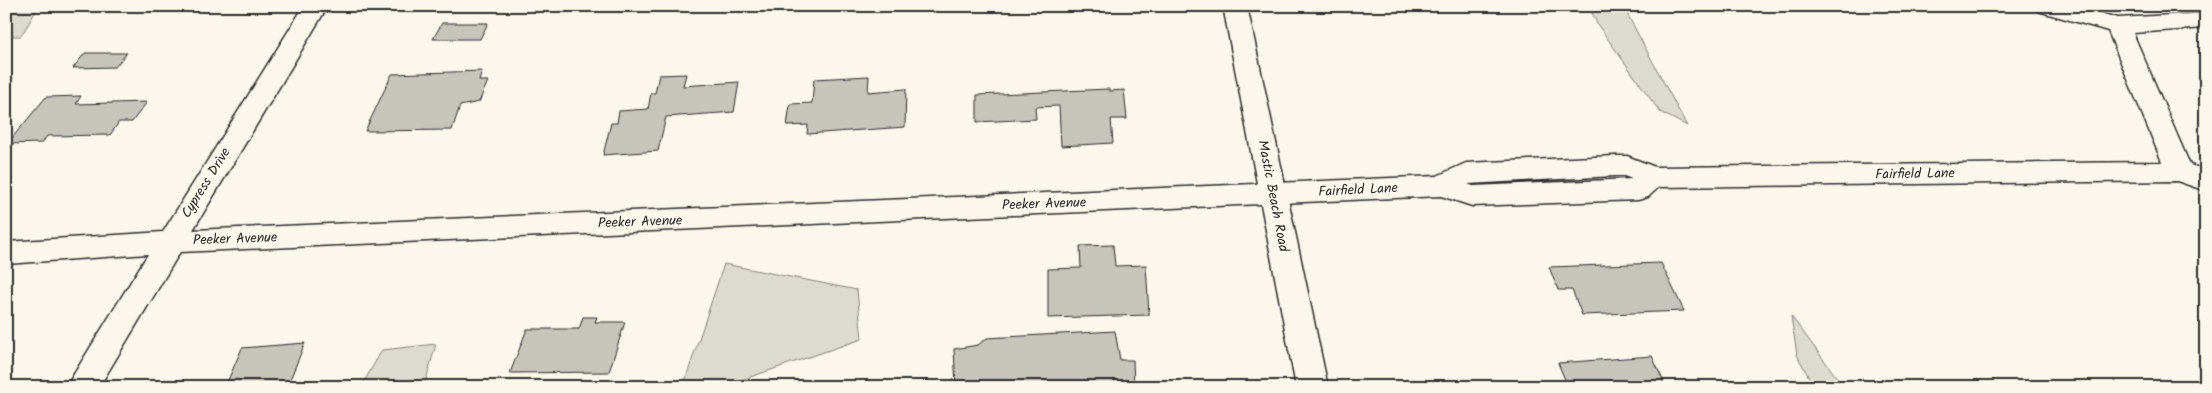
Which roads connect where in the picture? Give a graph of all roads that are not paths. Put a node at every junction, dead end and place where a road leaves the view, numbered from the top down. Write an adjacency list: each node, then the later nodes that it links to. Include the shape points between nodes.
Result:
1 (316, 6): 9 (street, Cypress Drive)
2 (1235, 6): 8 (street, Mastic Beach Road)
3 (2046, 6): 5 (street)
4 (2206, 20): 5 (street)
5 (2118, 26): 6 (street)
6 (2178, 171): 7 (street, Fairfield Lane); 8 (street, Fairfield Lane, via 1652,177 1638,190 1472,196 1442,186)
7 (2206, 181)
8 (1273, 194): 9 (street, Peeker Avenue); 12 (street, Mastic Beach Road)
9 (170, 242): 10 (street, Peeker Avenue); 11 (street, Cypress Drive)
10 (6, 253)
11 (82, 387)
12 (1312, 387)

